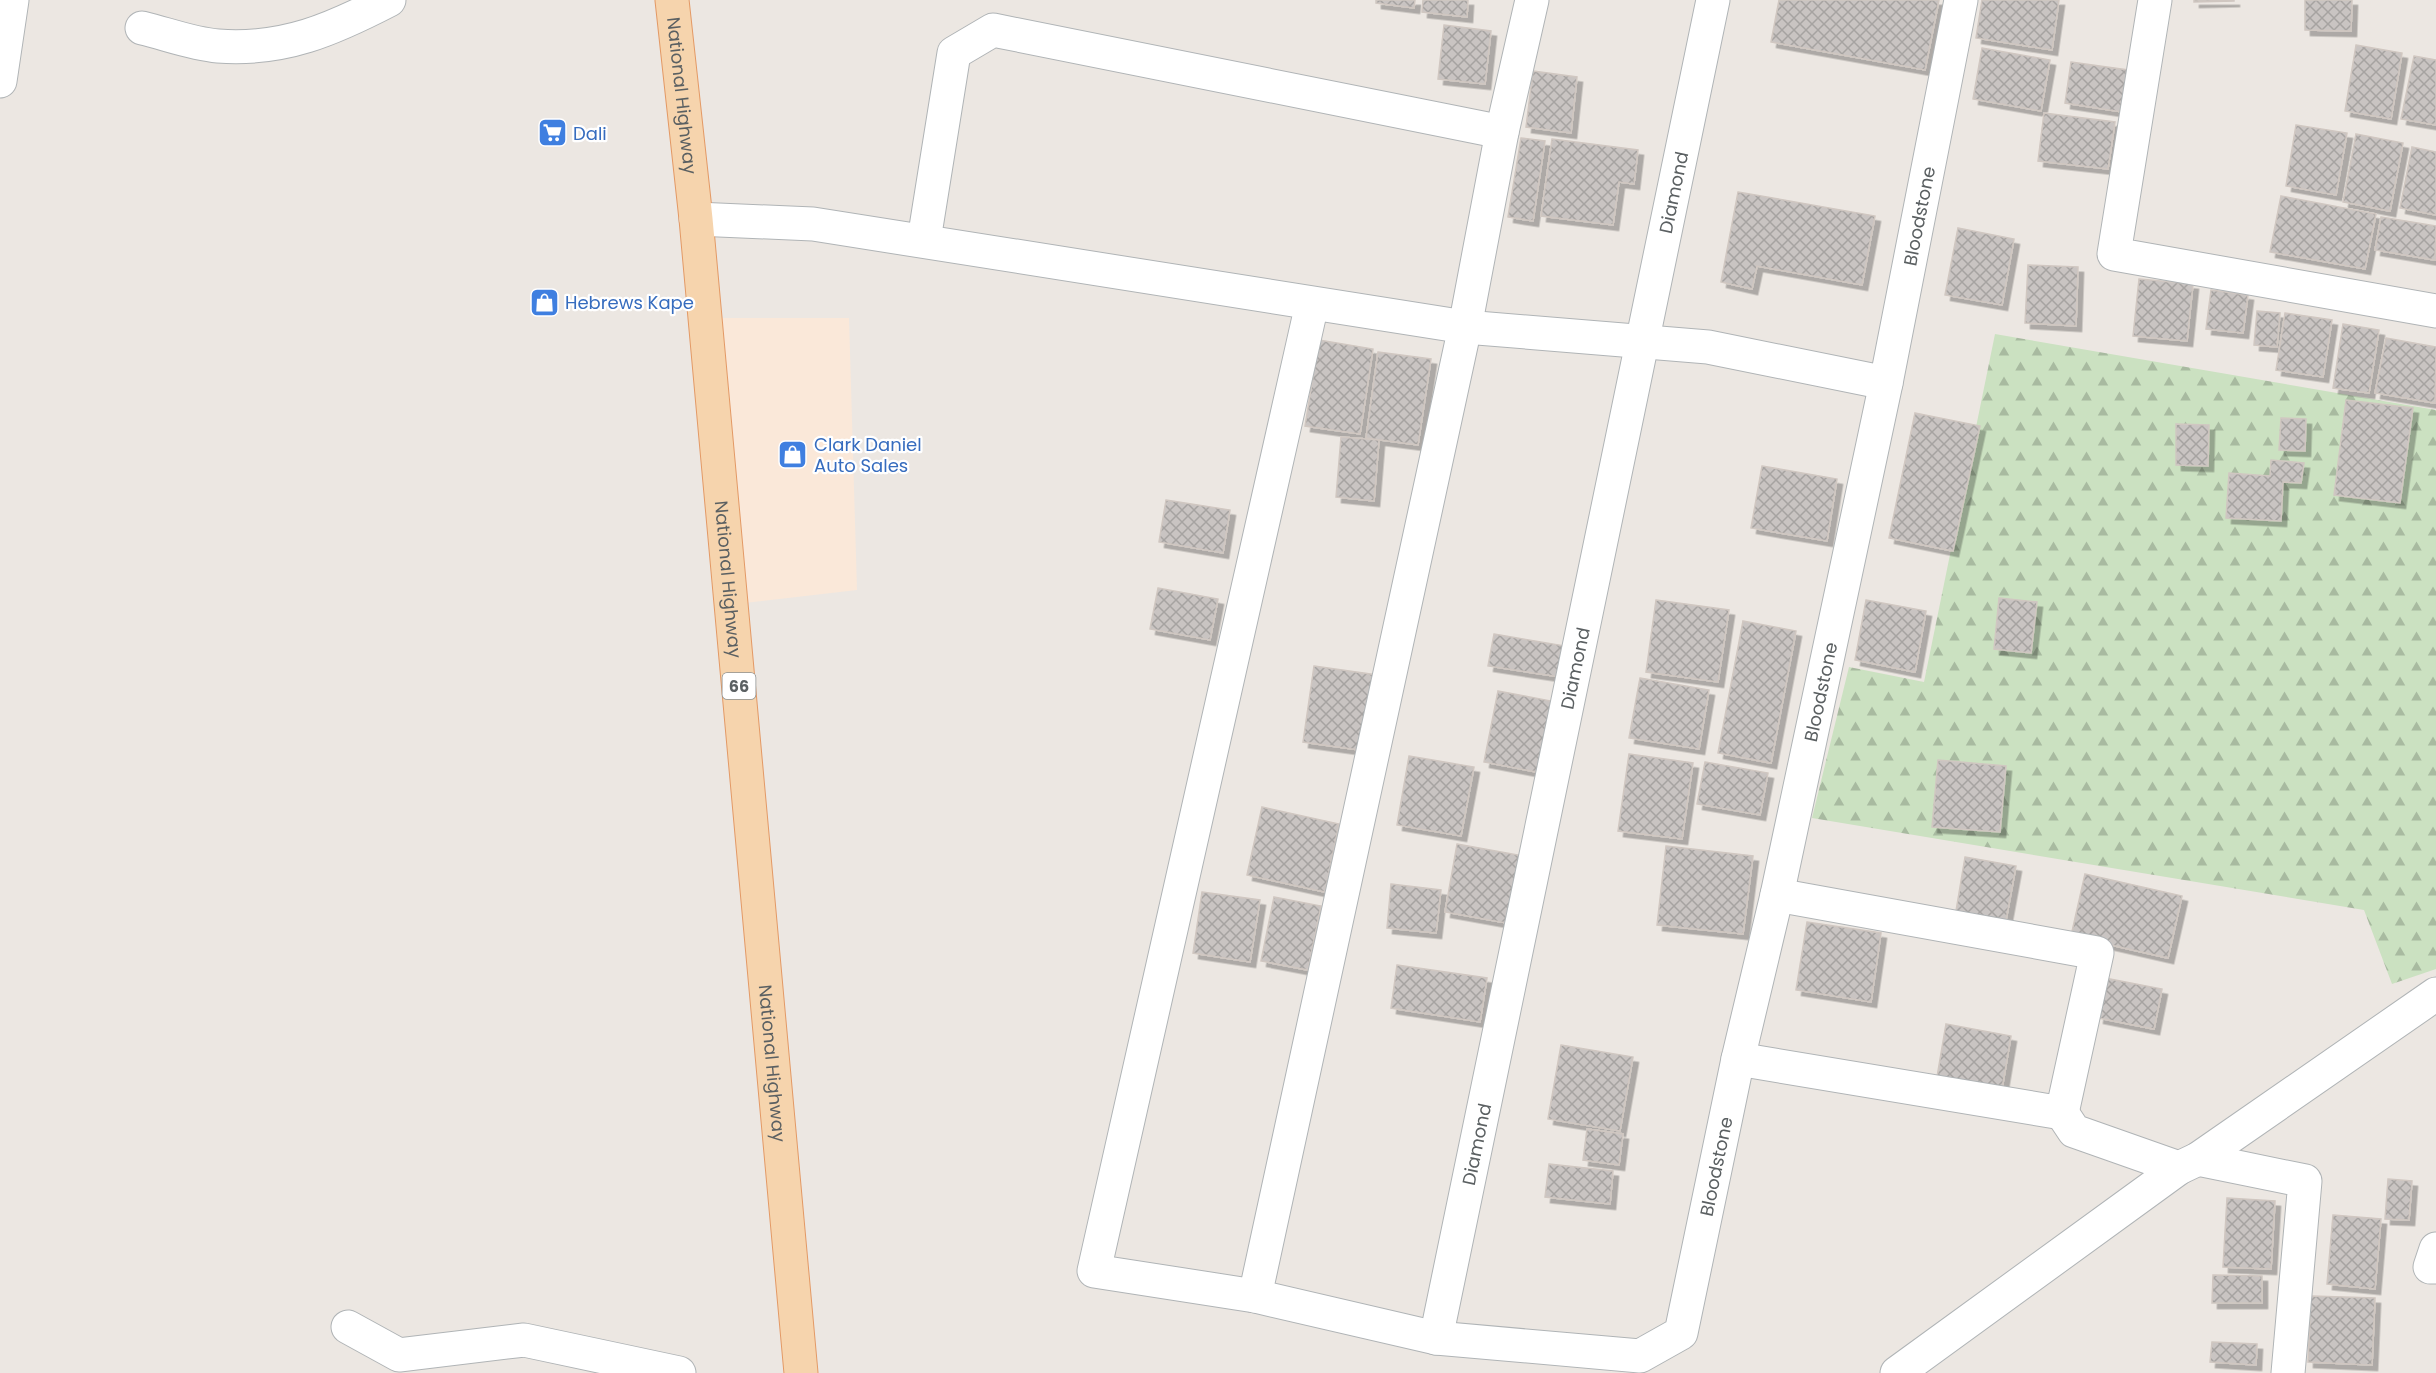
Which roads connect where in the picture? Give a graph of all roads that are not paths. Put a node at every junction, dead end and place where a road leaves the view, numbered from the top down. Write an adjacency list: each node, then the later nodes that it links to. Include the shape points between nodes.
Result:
1 (12, 0): 9 (street)
2 (389, 0): 8 (street, via 342,24 282,44 218,46)
3 (672, 0): 11 (main road, National Highway / 66)
4 (1532, 0): 10 (street)
5 (1713, 0): 16 (street, Diamond)
6 (1960, 0): 17 (street, Bloodstone)
7 (2155, 0): 14 (street, via 2114,254)
8 (142, 28)
9 (0, 81)
10 (1502, 132): 12 (street, via 993,30 954,53); 15 (street)
11 (696, 219): 12 (street, via 813,224); 29 (main road, National Highway / 66)
12 (924, 240): 13 (street)
13 (1312, 304): 15 (street); 25 (street, via 1094,1271)
14 (2436, 310)
15 (1465, 327): 16 (street); 25 (street)
16 (1644, 343): 17 (street, via 1708,347); 27 (street, Diamond)
17 (1886, 383): 18 (street, Bloodstone)
18 (1777, 895): 20 (street, Bloodstone); 21 (street, via 2097,953)
19 (2436, 994): 22 (street)
20 (1738, 1059): 21 (street); 27 (street, Bloodstone, via 1681,1334 1640,1356)
21 (2062, 1113): 22 (street, via 2074,1131)
22 (2189, 1163): 30 (street); 31 (street, via 2305,1181)
23 (2436, 1249): 24 (street, via 2430,1267)
24 (2436, 1267)
25 (1256, 1296): 27 (street)
26 (348, 1327): 28 (street, via 399,1355 524,1340)
27 (1436, 1338)
28 (679, 1373)
29 (801, 1373)
30 (1897, 1373)
31 (2288, 1373)

